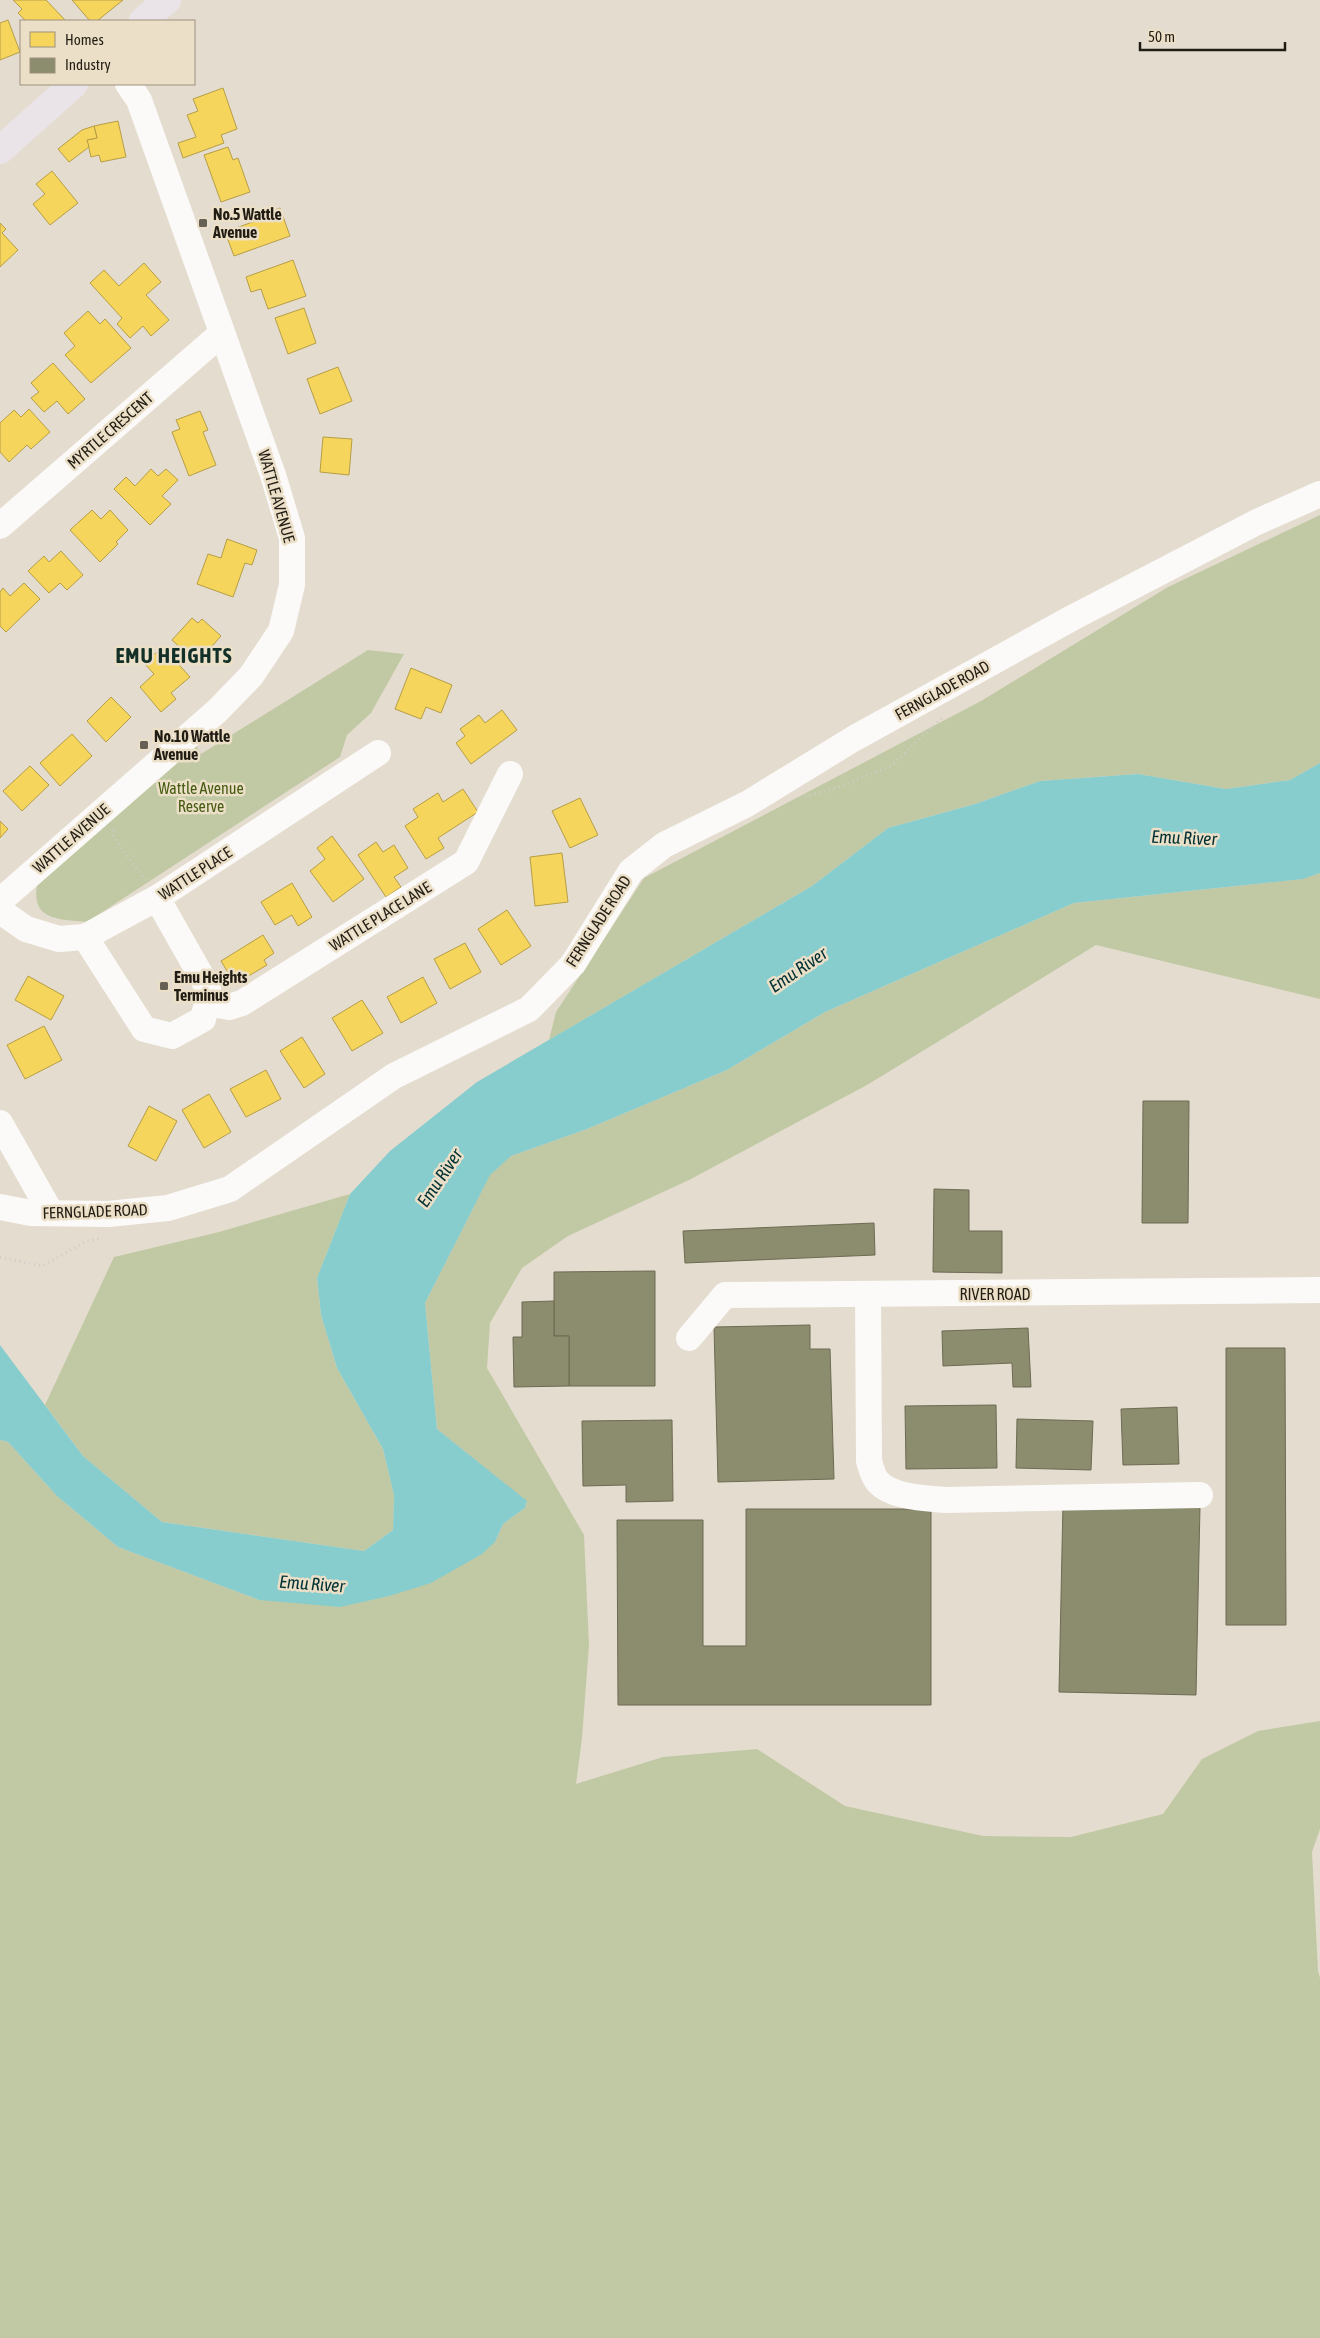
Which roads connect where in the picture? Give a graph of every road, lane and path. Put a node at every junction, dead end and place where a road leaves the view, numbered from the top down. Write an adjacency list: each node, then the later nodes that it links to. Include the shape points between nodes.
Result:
1 (167, 0): 2 (main road)
2 (144, 20)
3 (73, 85): 5 (main road)
4 (129, 85): 6 (street, WATTLE AVENUE, via 139,100)
5 (0, 150)
6 (221, 334): 8 (street, MYRTLE CRESCENT); 16 (street, WATTLE AVENUE, via 273,475 292,538 292,585 281,631 251,676 217,711)
7 (1320, 494): 22 (street, FERNGLADE ROAD, via 1257,522 1072,618 853,739 748,804 664,845 631,871 572,964 529,1010 394,1076 230,1189 168,1208 108,1214)
8 (0, 526)
9 (949, 711): 12 (path, via 891,766)
10 (378, 753): 15 (street, WATTLE PLACE)
11 (510, 774): 19 (street, WATTLE PLACE LANE, via 466,862 242,1003 229,1007)
12 (801, 798)
13 (122, 849): 14 (path)
14 (142, 873)
15 (157, 898): 18 (street, WATTLE PLACE); 19 (street, via 208,988)
16 (0, 901)
17 (0, 911): 18 (street, WATTLE PLACE, via 26,929 58,939)
18 (85, 937): 19 (street, via 144,1029 172,1036 203,1019)
19 (207, 1003)
20 (0, 1123): 22 (street)
21 (0, 1207): 22 (street, FERNGLADE ROAD)
22 (51, 1214)
23 (104, 1237): 24 (path, via 87,1241 42,1266)
24 (0, 1257)
25 (1320, 1290): 26 (street, RIVER ROAD)
26 (868, 1294): 27 (street, RIVER ROAD, via 725,1295); 28 (street, via 869,1461 879,1483 912,1496 946,1500)
27 (689, 1338)
28 (1200, 1495)

